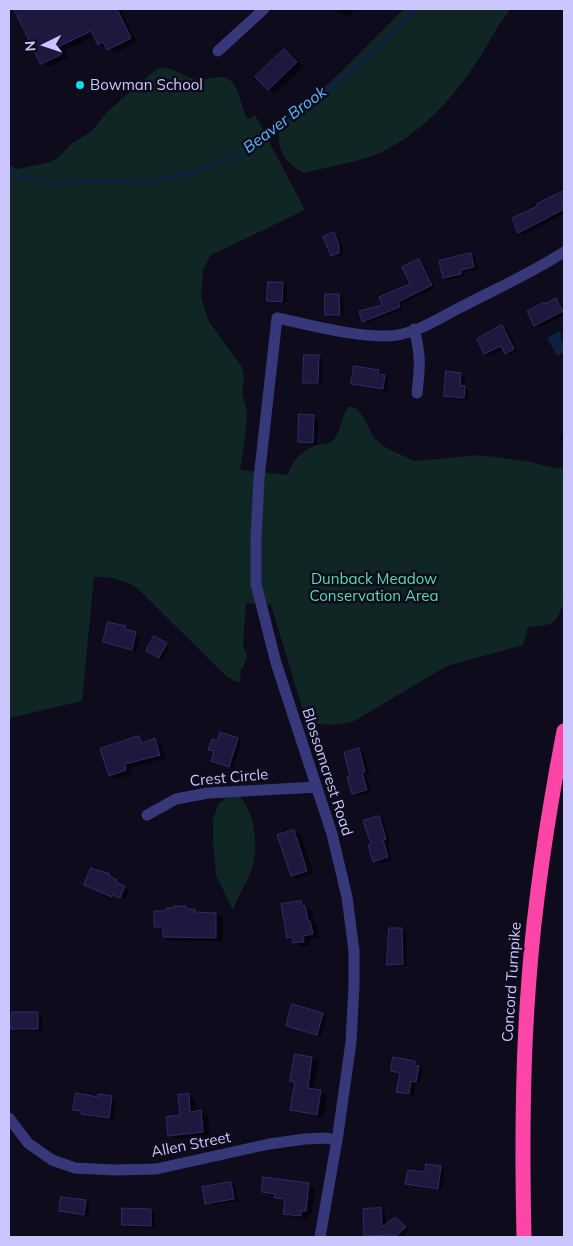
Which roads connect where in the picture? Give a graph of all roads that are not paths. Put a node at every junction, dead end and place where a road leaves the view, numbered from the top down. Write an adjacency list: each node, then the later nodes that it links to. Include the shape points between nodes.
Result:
1 (264, 9): 2 (street)
2 (218, 51)
3 (564, 252): 4 (street)
4 (414, 330): 5 (street, via 419,349); 7 (street, Blossomcrest Road, via 388,336 359,334 277,318 259,478 256,584 276,663)
5 (417, 393)
6 (564, 731): 12 (highway, Concord Turnpike, via 541,864 528,980 523,1098)
7 (317, 787): 8 (street, Crest Circle, via 208,793 176,799); 10 (street, Blossomcrest Road, via 348,897 354,951 350,1042)
8 (147, 815)
9 (9, 1118): 10 (street, Allen Street, via 28,1143 52,1160 75,1168 156,1169 305,1138)
10 (337, 1141): 11 (street, Blossomcrest Road)
11 (320, 1237)
12 (524, 1237)

